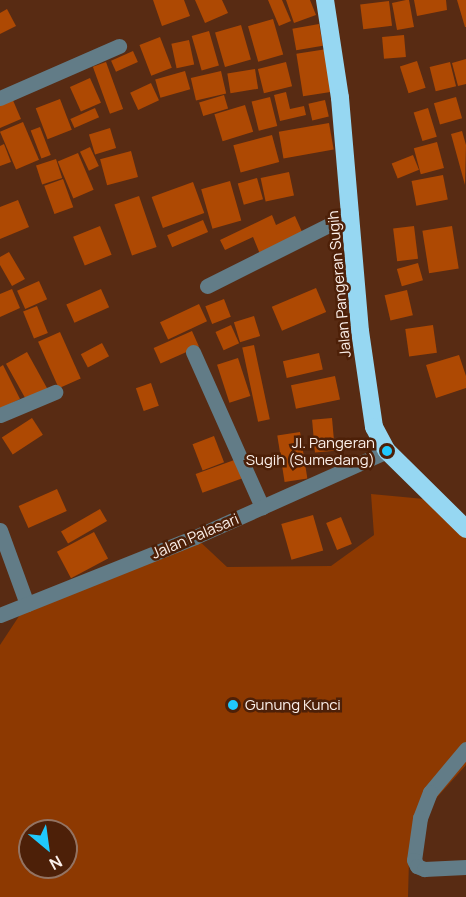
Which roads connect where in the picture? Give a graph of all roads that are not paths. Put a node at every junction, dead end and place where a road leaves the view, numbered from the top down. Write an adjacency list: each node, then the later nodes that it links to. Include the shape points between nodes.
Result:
1 (325, 0): 4 (highway, Jalan Pangeran Sugih, via 340,98)
2 (119, 46): 3 (street)
3 (0, 98)
4 (351, 214): 5 (street); 9 (highway, Jalan Pangeran Sugih, via 369,404 374,426)
5 (207, 286)
6 (193, 352): 10 (street)
7 (55, 392): 8 (street)
8 (0, 415)
9 (387, 451): 10 (street, Jalan Palasari); 11 (highway, Jalan Pangeran Sugih)
10 (262, 507): 13 (street, Jalan Palasari)
11 (466, 529)
12 (0, 530): 13 (street)
13 (27, 604): 14 (street, Jalan Palasari)
14 (0, 615)
15 (466, 749): 16 (street, via 430,792 420,818 414,860 424,869)
16 (466, 867)

